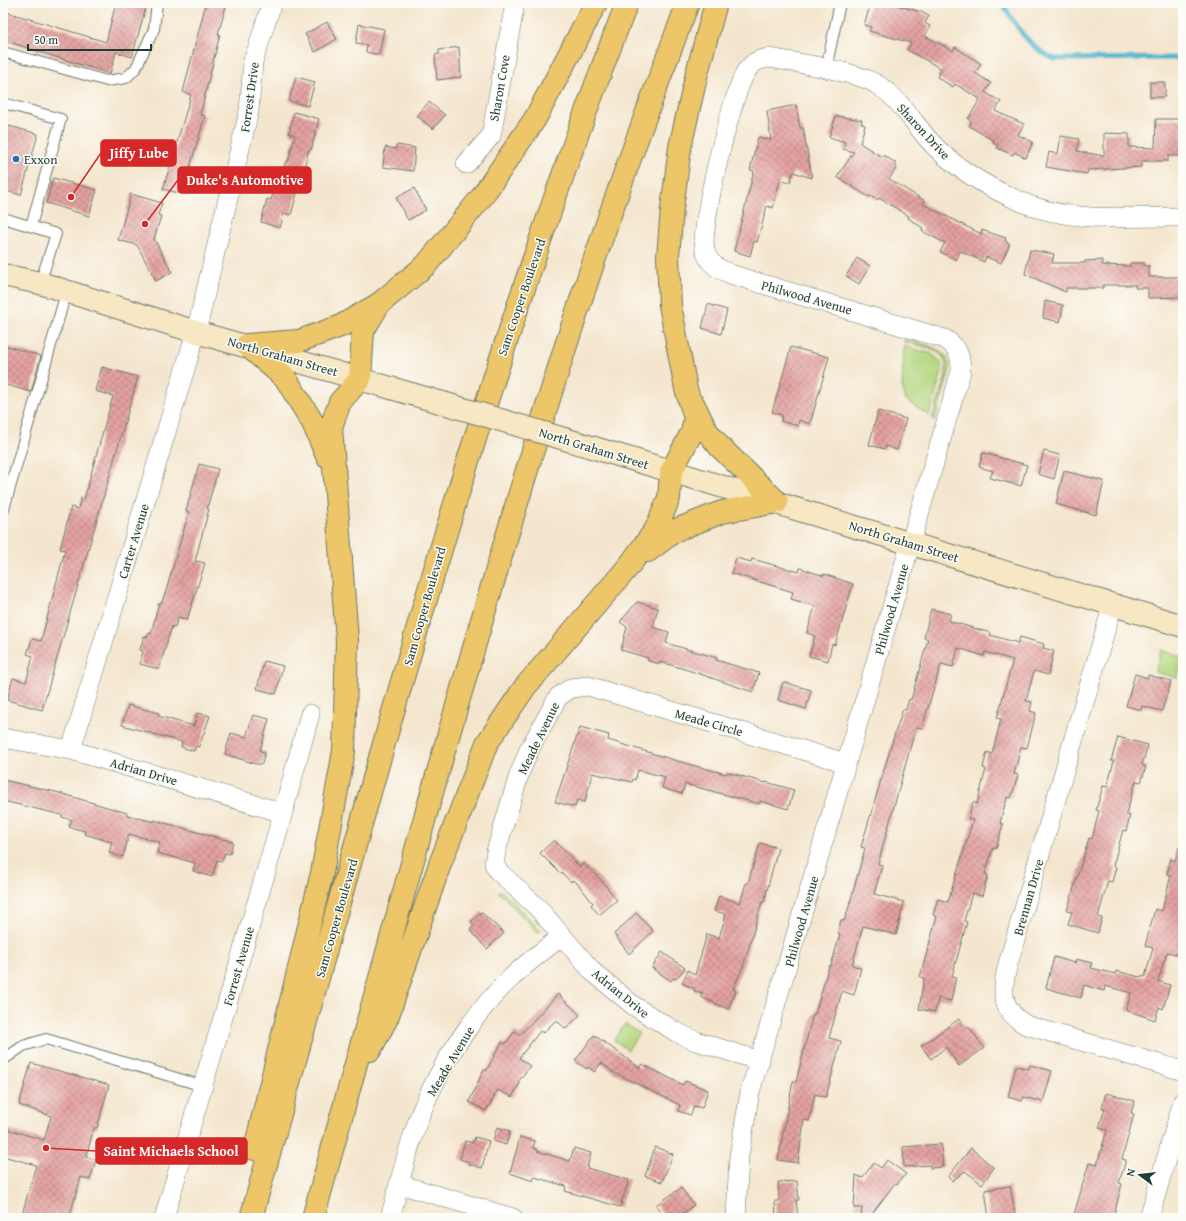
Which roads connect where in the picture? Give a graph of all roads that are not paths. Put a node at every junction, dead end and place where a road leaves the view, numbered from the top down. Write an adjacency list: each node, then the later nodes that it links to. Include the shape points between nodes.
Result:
1 (157, 3): 9 (lane, via 154,29 136,68 126,78 106,81)
2 (272, 3): 21 (street, Forrest Drive, via 253,62 249,111)
3 (514, 3): 13 (street, Sharon Cove, via 491,136)
4 (596, 3): 20 (highway, via 535,119 481,198 426,265)
5 (627, 3): 51 (highway, Sam Cooper Boulevard, via 597,79 500,356 440,549)
6 (688, 3): 46 (highway, via 637,136 555,381 480,627)
7 (716, 3): 24 (highway, via 682,140 668,256 670,305)
8 (840, 3): 11 (lane)
9 (3, 52)
10 (758, 59): 11 (street, Sharon Drive, via 770,58); 30 (street, Philwood Avenue, via 740,84 726,132 709,201 704,237 708,259 722,271 935,334 954,345 961,360 959,382)
11 (826, 69): 14 (street, Sharon Drive, via 854,75 877,84 904,109 941,153 958,167 980,182 1024,203 1052,211 1087,216)
12 (3, 103): 16 (lane, via 61,119)
13 (466, 164)
14 (1183, 216)
15 (3, 218): 16 (lane)
16 (31, 226): 18 (lane, via 56,234)
17 (3, 275): 18 (main road, North Graham Street)
18 (40, 284): 19 (main road, North Graham Street)
19 (66, 293): 21 (main road, North Graham Street); 27 (lane)
20 (379, 304): 22 (highway, via 341,326 299,341); 23 (highway, via 363,331)
21 (196, 332): 22 (main road, North Graham Street); 37 (street, Carter Avenue)
22 (247, 345): 23 (main road, North Graham Street); 26 (highway, via 286,379 313,424)
23 (360, 379): 25 (main road, North Graham Street, bridge); 26 (highway, via 340,402 331,427)
24 (686, 389): 25 (highway, via 695,418 692,432); 28 (highway, via 706,430 735,463)
25 (671, 472): 28 (main road, North Graham Street); 31 (highway, via 669,498 656,529)
26 (334, 473): 50 (highway, via 347,640 344,751 322,873)
27 (6, 492): 29 (lane)
28 (777, 502): 30 (main road, North Graham Street); 31 (highway, via 722,512 676,530)
29 (3, 512)
30 (909, 543): 32 (main road, North Graham Street); 38 (street, Philwood Avenue)
31 (629, 566): 46 (highway, via 525,687 487,743 440,864 387,1018)
32 (1113, 604): 33 (main road, North Graham Street); 44 (street, Brennan Drive, via 1008,964 1004,997 1012,1014 1026,1024)
33 (1183, 626)
34 (571, 688): 38 (street, Meade Circle, via 588,686); 40 (street, Meade Avenue, via 558,696 529,750 519,775)
35 (310, 714): 39 (street, Forrest Avenue)
36 (3, 738): 37 (street, Adrian Drive)
37 (71, 750): 39 (street, Adrian Drive)
38 (846, 763): 43 (street, Philwood Avenue)
39 (283, 813): 45 (street, Forrest Avenue)
40 (494, 864): 41 (street, Adrian Drive)
41 (562, 936): 43 (street, Adrian Drive, via 607,985 650,1017 696,1041); 48 (street, Meade Avenue, via 510,979 457,1044 430,1090)
42 (3, 1060): 45 (lane, via 23,1046 46,1039)
43 (760, 1061): 55 (street, Philwood Avenue, via 742,1131)
44 (1183, 1071)
45 (203, 1086): 49 (street, Forrest Avenue)
46 (348, 1092): 52 (highway)
47 (1183, 1101): 56 (street)
48 (400, 1184): 53 (street, Meade Avenue); 54 (street)
49 (164, 1218)
50 (239, 1218)
51 (250, 1218)
52 (313, 1218)
53 (390, 1218)
54 (513, 1218)
55 (736, 1218)
56 (1149, 1218)

